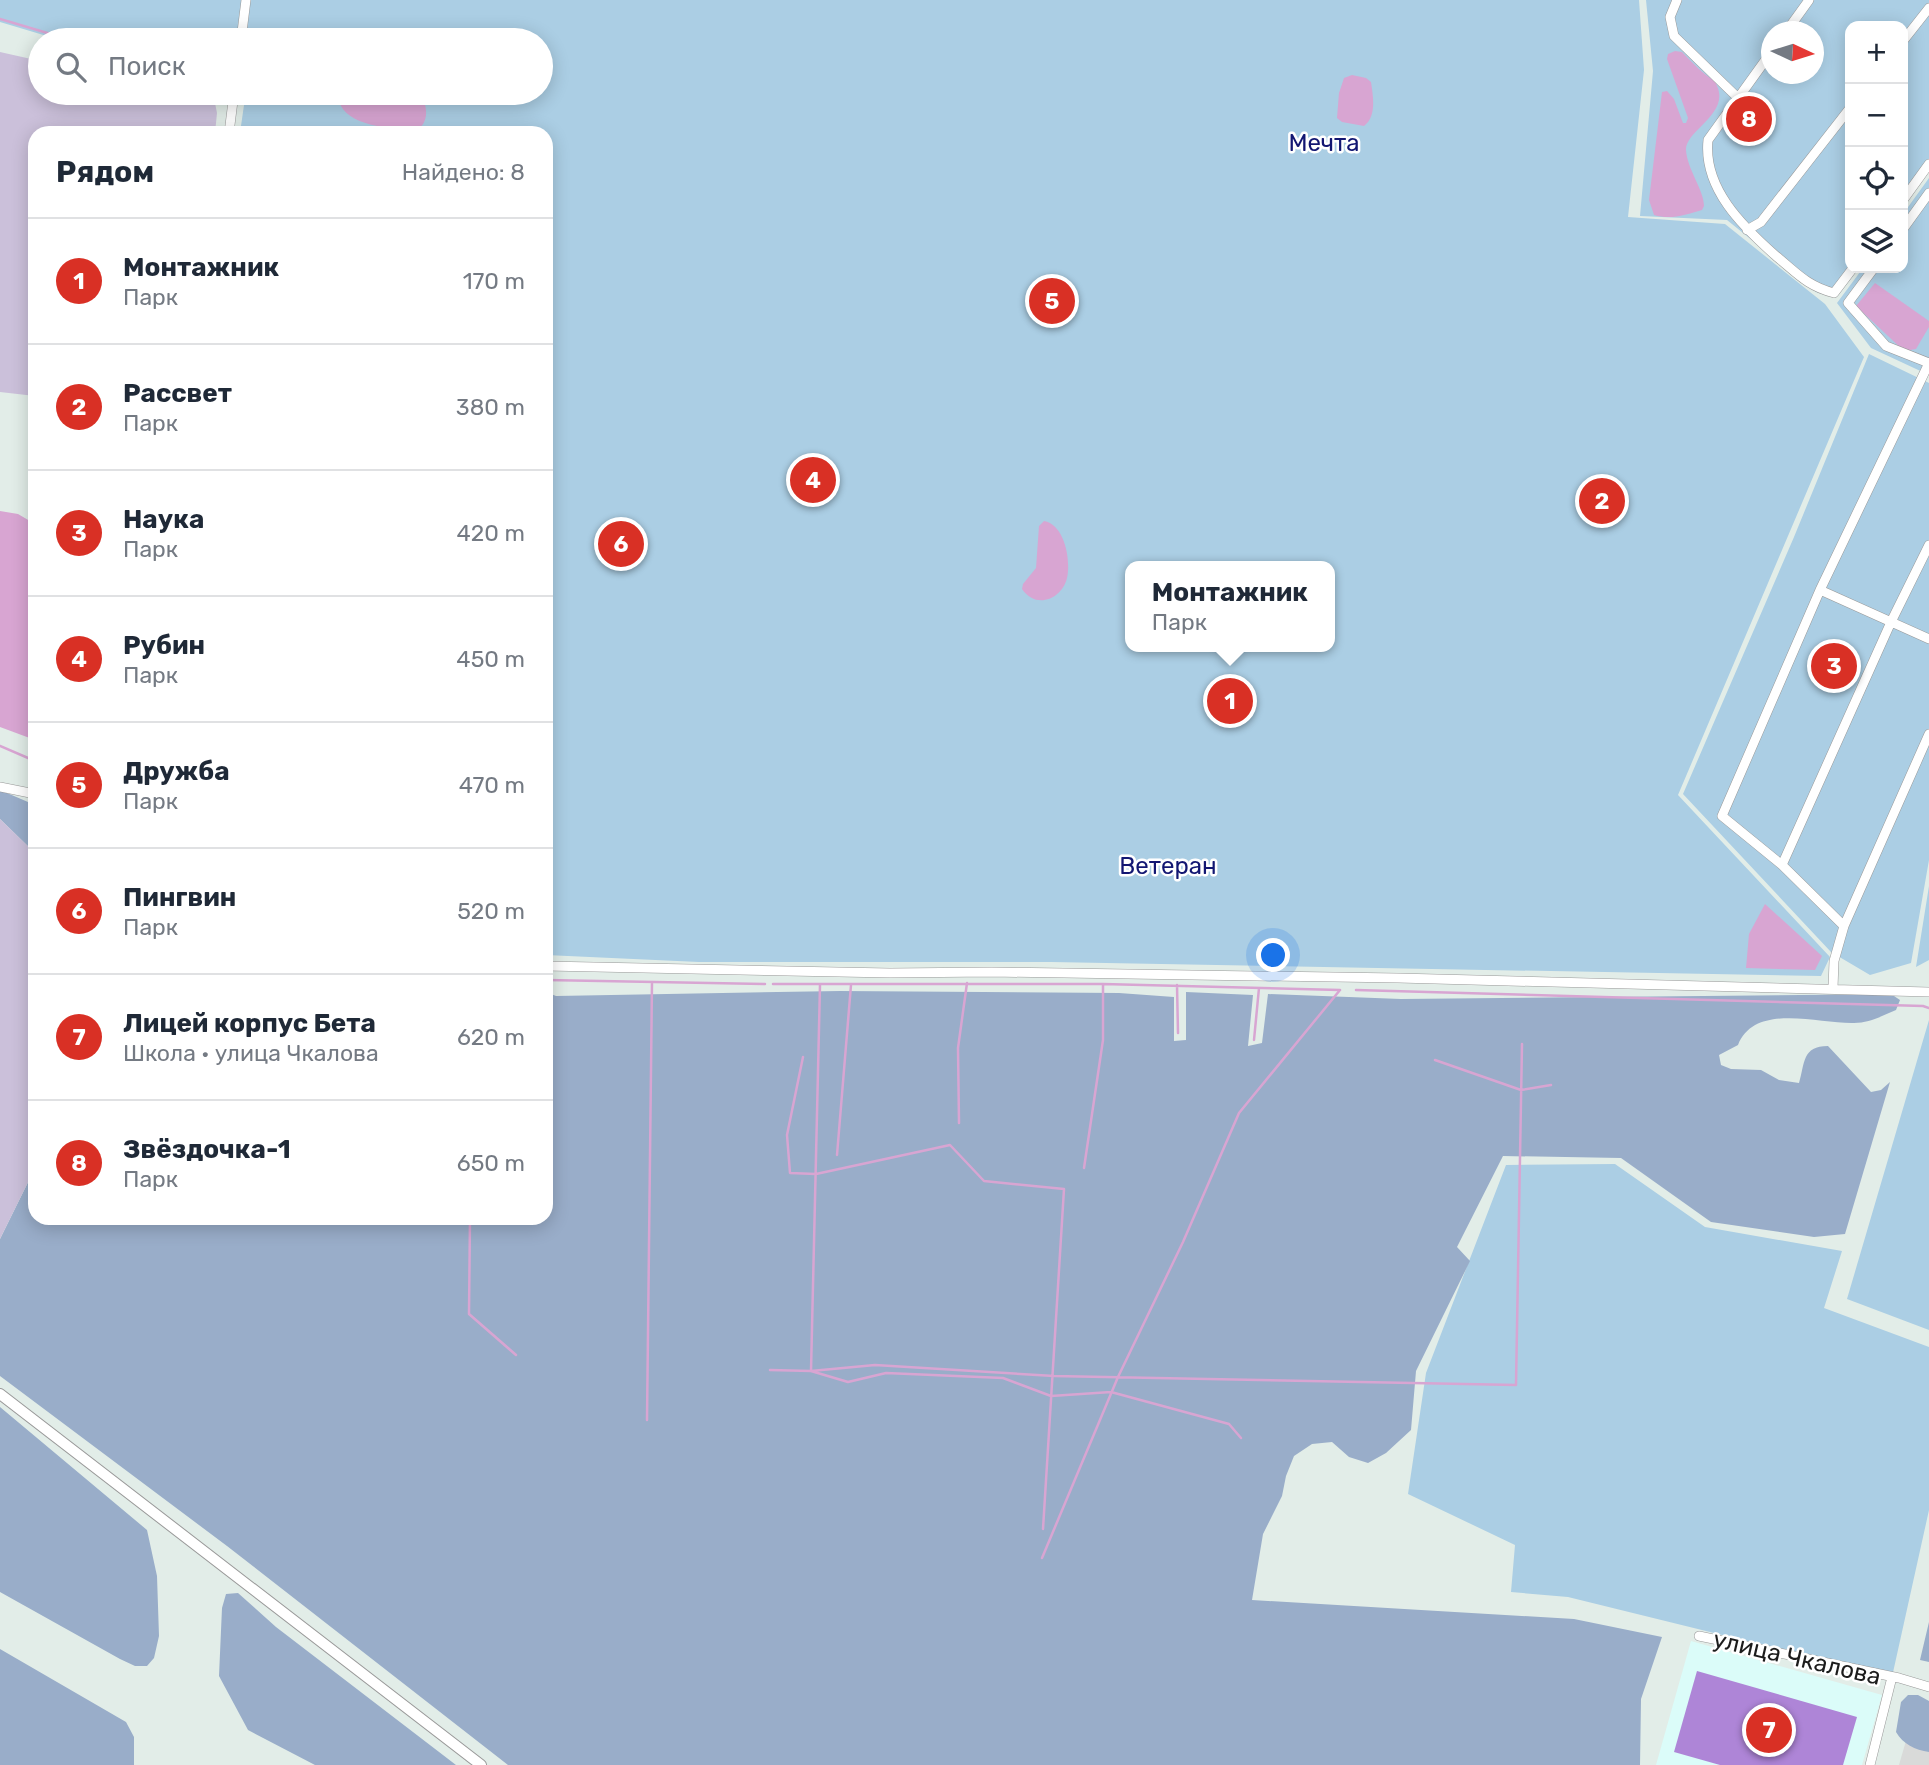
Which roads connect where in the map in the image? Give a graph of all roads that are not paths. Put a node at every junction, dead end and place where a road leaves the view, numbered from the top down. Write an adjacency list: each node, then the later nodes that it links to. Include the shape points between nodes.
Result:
1 (246, 0): 6 (street)
2 (1677, 0): 9 (street, via 1670,17 1674,36)
3 (1810, 0): 5 (street)
4 (1929, 8): 7 (street)
5 (1794, 21)
6 (242, 28)
7 (1908, 35)
8 (1761, 65): 9 (street)
9 (1737, 97): 17 (street, via 1708,140 1706,157 1724,199)
10 (232, 105): 12 (street)
11 (1845, 114): 17 (street, via 1761,222)
12 (230, 126)
13 (1929, 164): 14 (street)
14 (1908, 193)
15 (1929, 193): 16 (street)
16 (1908, 222)
17 (1746, 230): 18 (street, via 1814,288 1834,293)
18 (1849, 273)
19 (1870, 273): 20 (street, via 1848,303 1886,346)
20 (1929, 363): 22 (street)
21 (1929, 545): 23 (street)
22 (1820, 590): 23 (street); 28 (street, via 1722,816)
23 (1891, 622): 24 (street); 28 (street)
24 (1929, 639)
25 (1929, 734): 29 (street)
26 (0, 787): 27 (street)
27 (28, 793)
28 (1782, 864): 29 (street)
29 (1844, 926): 31 (street, via 1834,961)
30 (553, 966): 31 (street)
31 (1833, 988): 32 (street)
32 (1929, 992)
33 (0, 1395): 37 (street)
34 (1699, 1636): 35 (street, улица Чкалова)
35 (1892, 1677): 36 (street); 38 (street, улица Чкалова)
36 (1929, 1687)
37 (481, 1765)
38 (1870, 1765)

